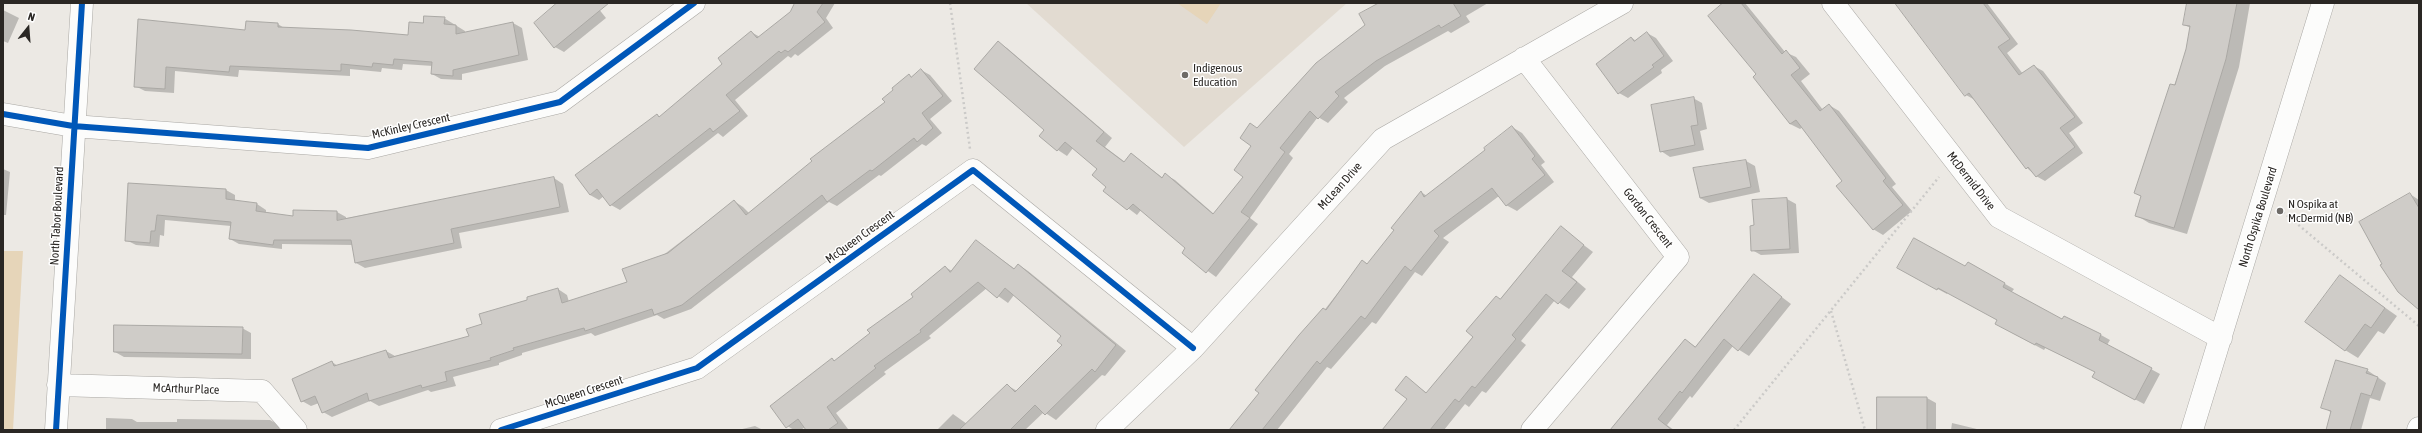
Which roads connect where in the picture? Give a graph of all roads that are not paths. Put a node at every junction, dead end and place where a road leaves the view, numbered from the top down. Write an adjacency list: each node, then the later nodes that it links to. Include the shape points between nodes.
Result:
1 (82, 3): 8 (street, North Tabor Boulevard)
2 (694, 3): 8 (street, McKinley Crescent, via 560,102 368,148)
3 (1622, 3): 6 (street, McLean Drive)
4 (1833, 3): 9 (street, McDermid Drive, via 1999,217)
5 (2323, 3): 9 (street, North Ospika Boulevard)
6 (1524, 58): 10 (street, McLean Drive, via 1383,139); 16 (street, Gordon Crescent, via 1678,257)
7 (3, 114): 8 (street, McKinley Crescent)
8 (73, 126): 11 (street, North Tabor Boulevard)
9 (2221, 338): 17 (street, North Ospika Boulevard)
10 (1193, 348): 14 (street, McQueen Crescent, via 973,170 697,368); 15 (street, McLean Drive)
11 (58, 385): 12 (street, North Tabor Boulevard); 13 (street, McArthur Place, via 262,391)
12 (56, 430)
13 (296, 430)
14 (501, 430)
15 (1107, 430)
16 (1532, 430)
17 (2192, 430)

